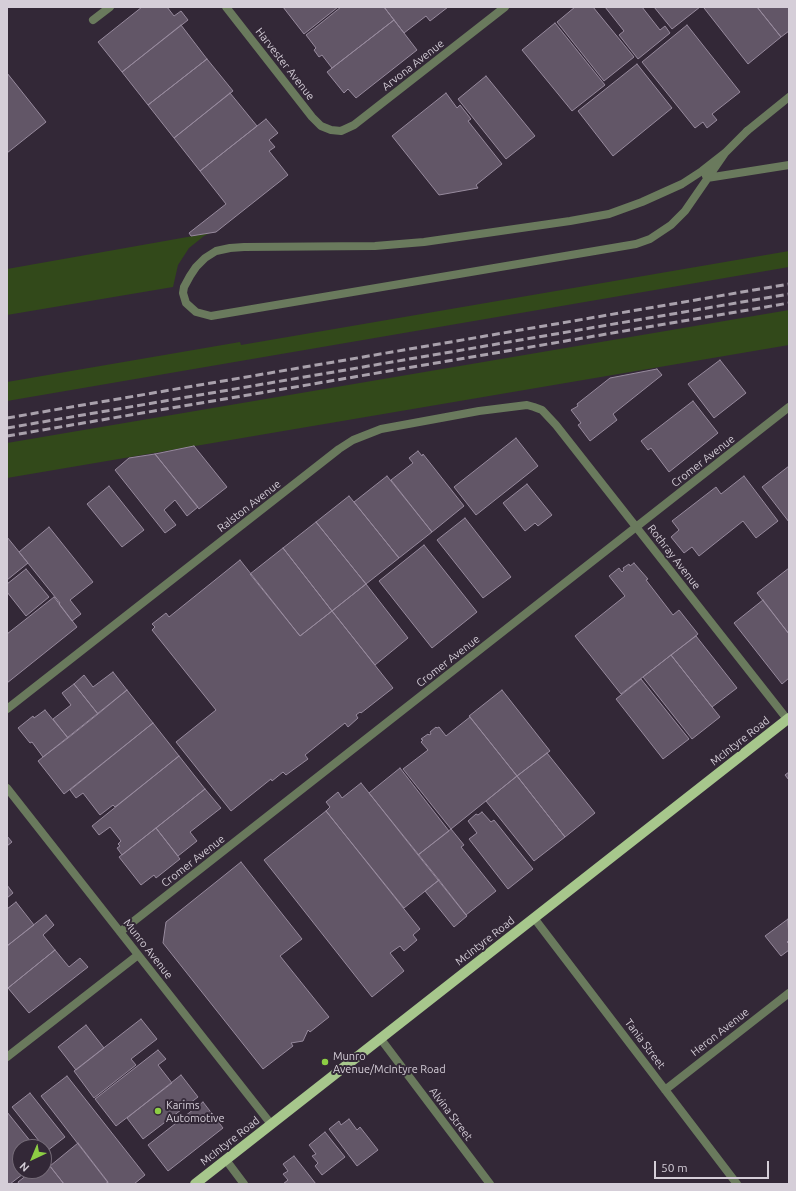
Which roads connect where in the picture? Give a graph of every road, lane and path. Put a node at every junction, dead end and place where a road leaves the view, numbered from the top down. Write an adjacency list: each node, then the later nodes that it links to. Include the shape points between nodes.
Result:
1 (110, 7): 4 (street)
2 (226, 7): 6 (street, Harvester Avenue, via 312,117 321,126)
3 (505, 7): 6 (street, Arvona Avenue, via 354,126 341,131)
4 (93, 20)
5 (789, 97): 8 (street, via 747,131)
6 (331, 130)
7 (789, 165): 8 (street)
8 (705, 174): 8 (street, via 689,207 671,225 650,239 636,244 211,316 196,312 186,303 183,293 196,266 216,251 244,247 375,246 424,242 570,221 626,209)
9 (789, 407): 11 (street, Cromer Avenue)
10 (542, 410): 11 (street, Rothray Avenue); 12 (street, Ralston Avenue, via 526,405 479,411 381,429 353,440)
11 (636, 528): 13 (street, Rothray Avenue); 16 (street, Cromer Avenue)
12 (7, 709)
13 (788, 718): 15 (main road, McIntyre Road)
14 (7, 789): 16 (street, Munro Avenue)
15 (534, 918): 19 (main road, McIntyre Road); 21 (street, Tania Street)
16 (120, 932): 17 (street, Munro Avenue)
17 (138, 955): 20 (street); 22 (street, Munro Avenue)
18 (789, 993): 21 (street, Heron Avenue)
19 (380, 1038): 22 (main road, McIntyre Road); 26 (street, Alvina Street)
20 (7, 1057)
21 (665, 1090): 27 (street, Tania Street)
22 (271, 1124): 23 (main road, McIntyre Road)
23 (226, 1160): 24 (main road, McIntyre Road); 25 (street)
24 (195, 1184)
25 (244, 1184)
26 (490, 1184)
27 (737, 1184)

